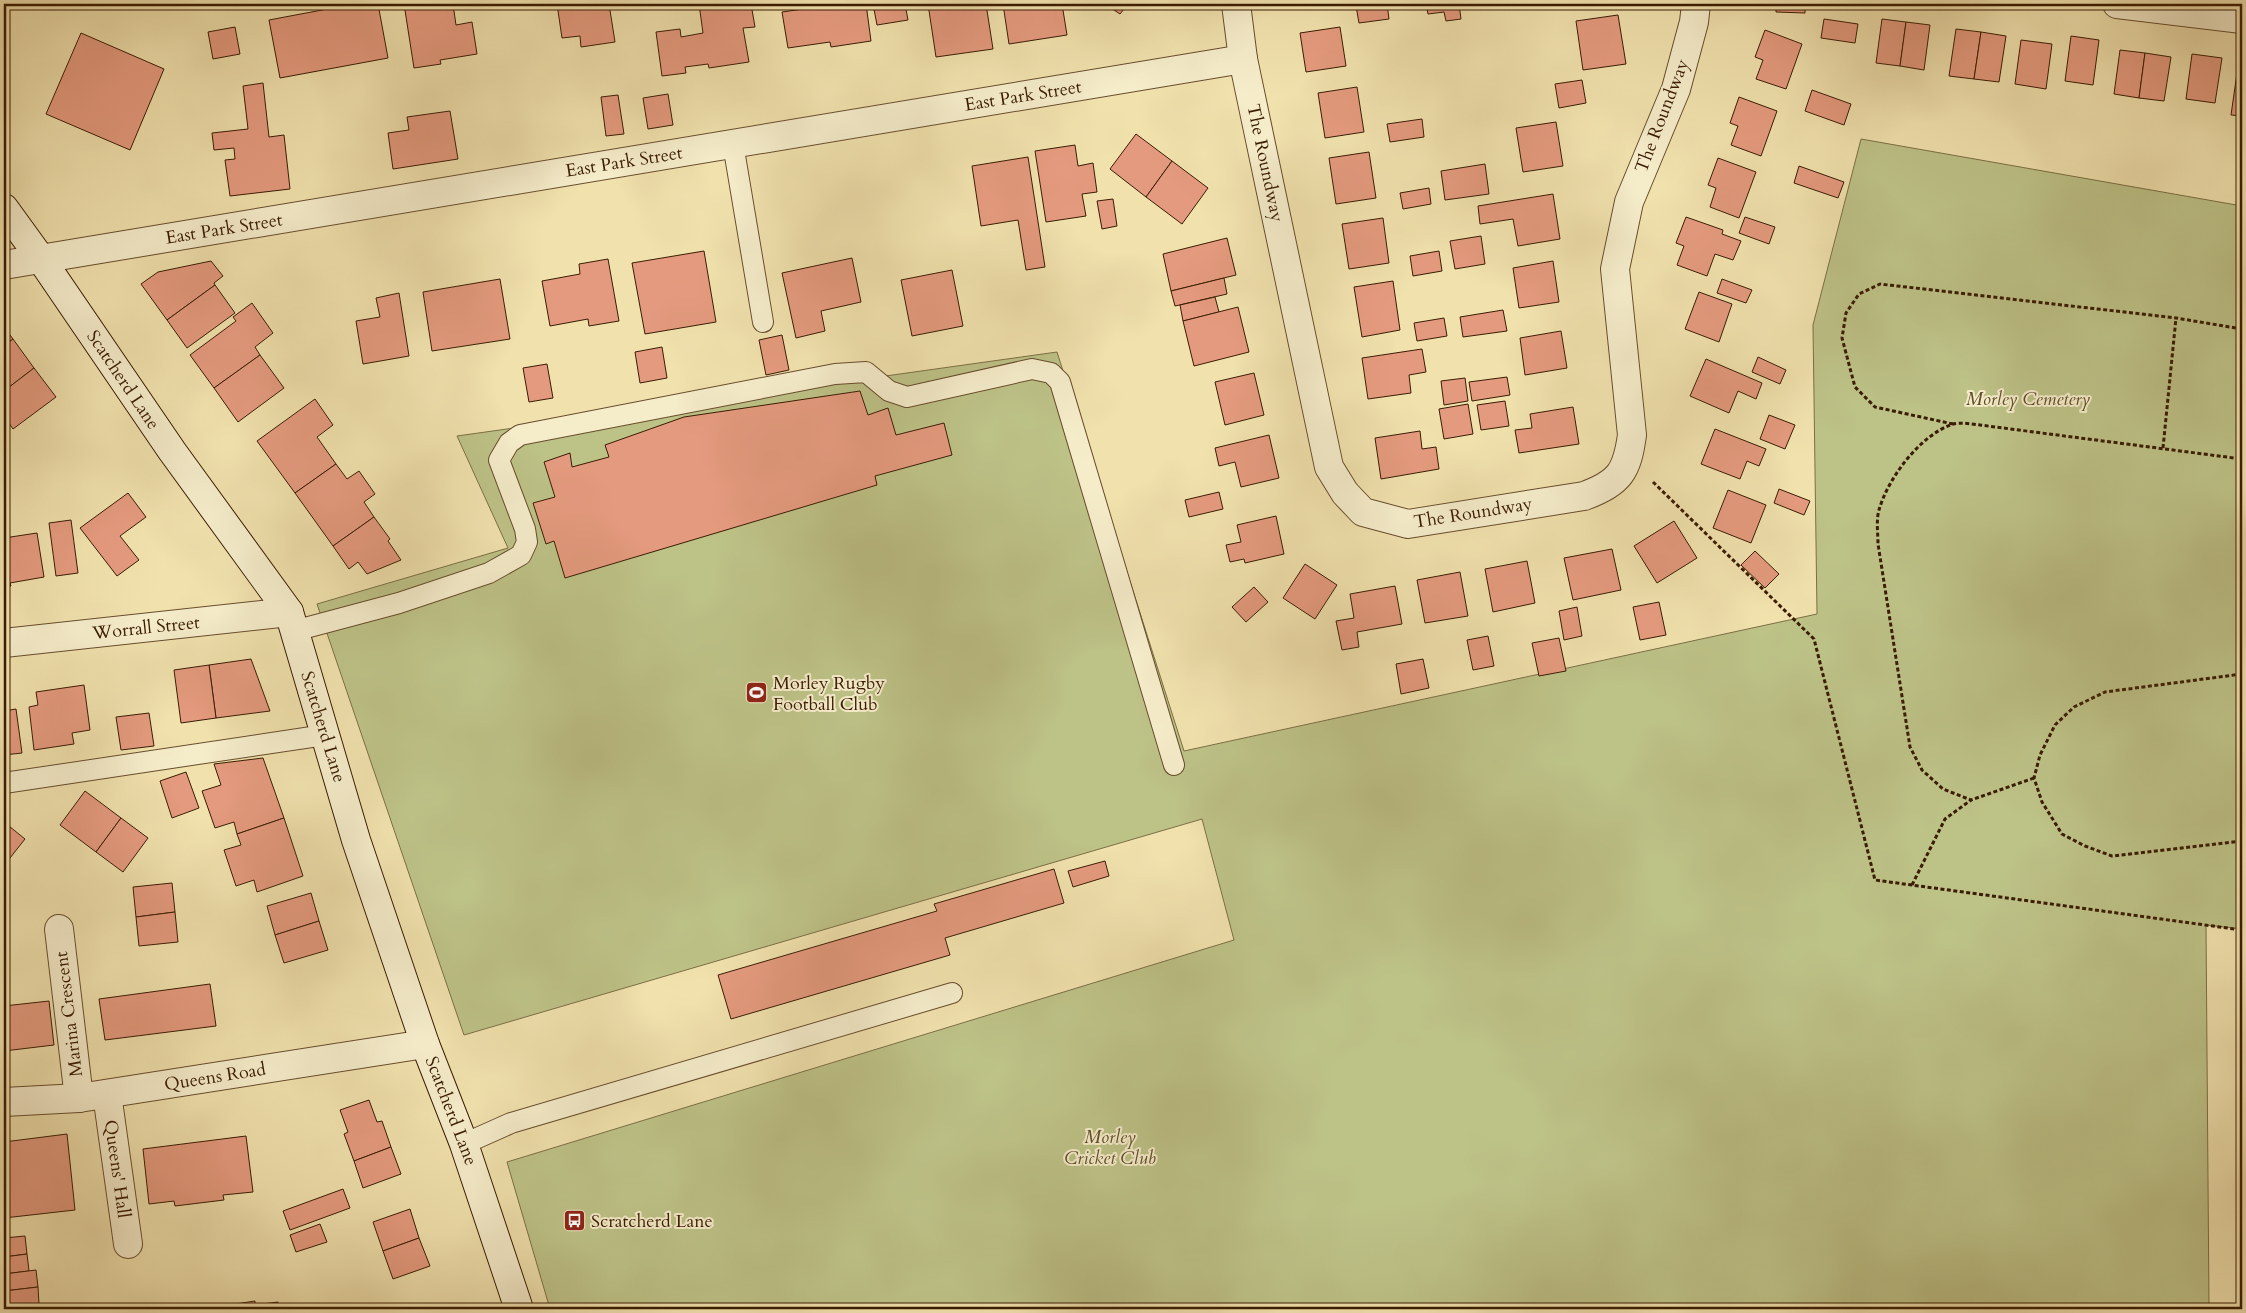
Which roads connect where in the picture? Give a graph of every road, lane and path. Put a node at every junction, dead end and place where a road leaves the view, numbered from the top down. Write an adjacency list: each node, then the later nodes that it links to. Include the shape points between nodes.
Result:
1 (1236, 4): 5 (street, The Roundway)
2 (1696, 4): 15 (street, The Roundway, via 1676,89 1629,202 1615,268 1632,434)
3 (2117, 4): 4 (street)
4 (2242, 19)
5 (1244, 59): 6 (street, East Park Street); 15 (street, The Roundway, via 1329,467 1362,512 1408,524 1584,496 1600,490 1618,477)
6 (733, 144): 8 (street, East Park Street); 11 (lane)
7 (4, 208): 8 (street, Scatcherd Lane)
8 (41, 259): 9 (street, East Park Street); 17 (street, Scatcherd Lane)
9 (4, 265)
10 (2176, 318): 12 (path); 13 (path, via 1880,284 1859,294 1846,313 1842,338 1855,387 1875,407); 14 (path)
11 (763, 322)
12 (2242, 329)
13 (1953, 424): 14 (path); 24 (path, via 1926,439 1904,460 1878,511 1878,544 1910,747 1922,770 1943,789)
14 (2162, 448): 16 (path)
15 (1629, 458): 26 (path, via 1814,639 1876,880)
16 (2242, 459)
17 (291, 622): 18 (street, Worrall Street); 20 (street, Scatcherd Lane); 21 (lane, via 399,603 489,573 521,555 527,542 525,529 499,460 509,443 520,435 835,374 866,372 889,392 907,397 1032,369 1051,373 1060,382)
18 (4, 644)
19 (2242, 674): 22 (path, via 2105,692 2074,706 2054,725 2040,755)
20 (325, 735): 23 (lane); 30 (street, Scatcherd Lane, via 356,840)
21 (1174, 765)
22 (2034, 778): 24 (path); 25 (path, via 2042,802 2062,834 2112,856)
23 (4, 783)
24 (1971, 800): 26 (path, via 1946,819)
25 (2242, 841)
26 (1912, 885): 28 (path)
27 (58, 929): 32 (street, Marina Crescent)
28 (2242, 930)
29 (952, 993): 34 (lane, via 511,1123)
30 (425, 1044): 31 (street, Queens Road); 34 (street, Scatcherd Lane)
31 (107, 1094): 32 (street, Queens Road); 35 (street, Queens' Hall)
32 (79, 1098): 33 (street, Queens Road)
33 (4, 1102)
34 (464, 1144): 36 (street, Scatcherd Lane)
35 (128, 1244)
36 (519, 1309)

